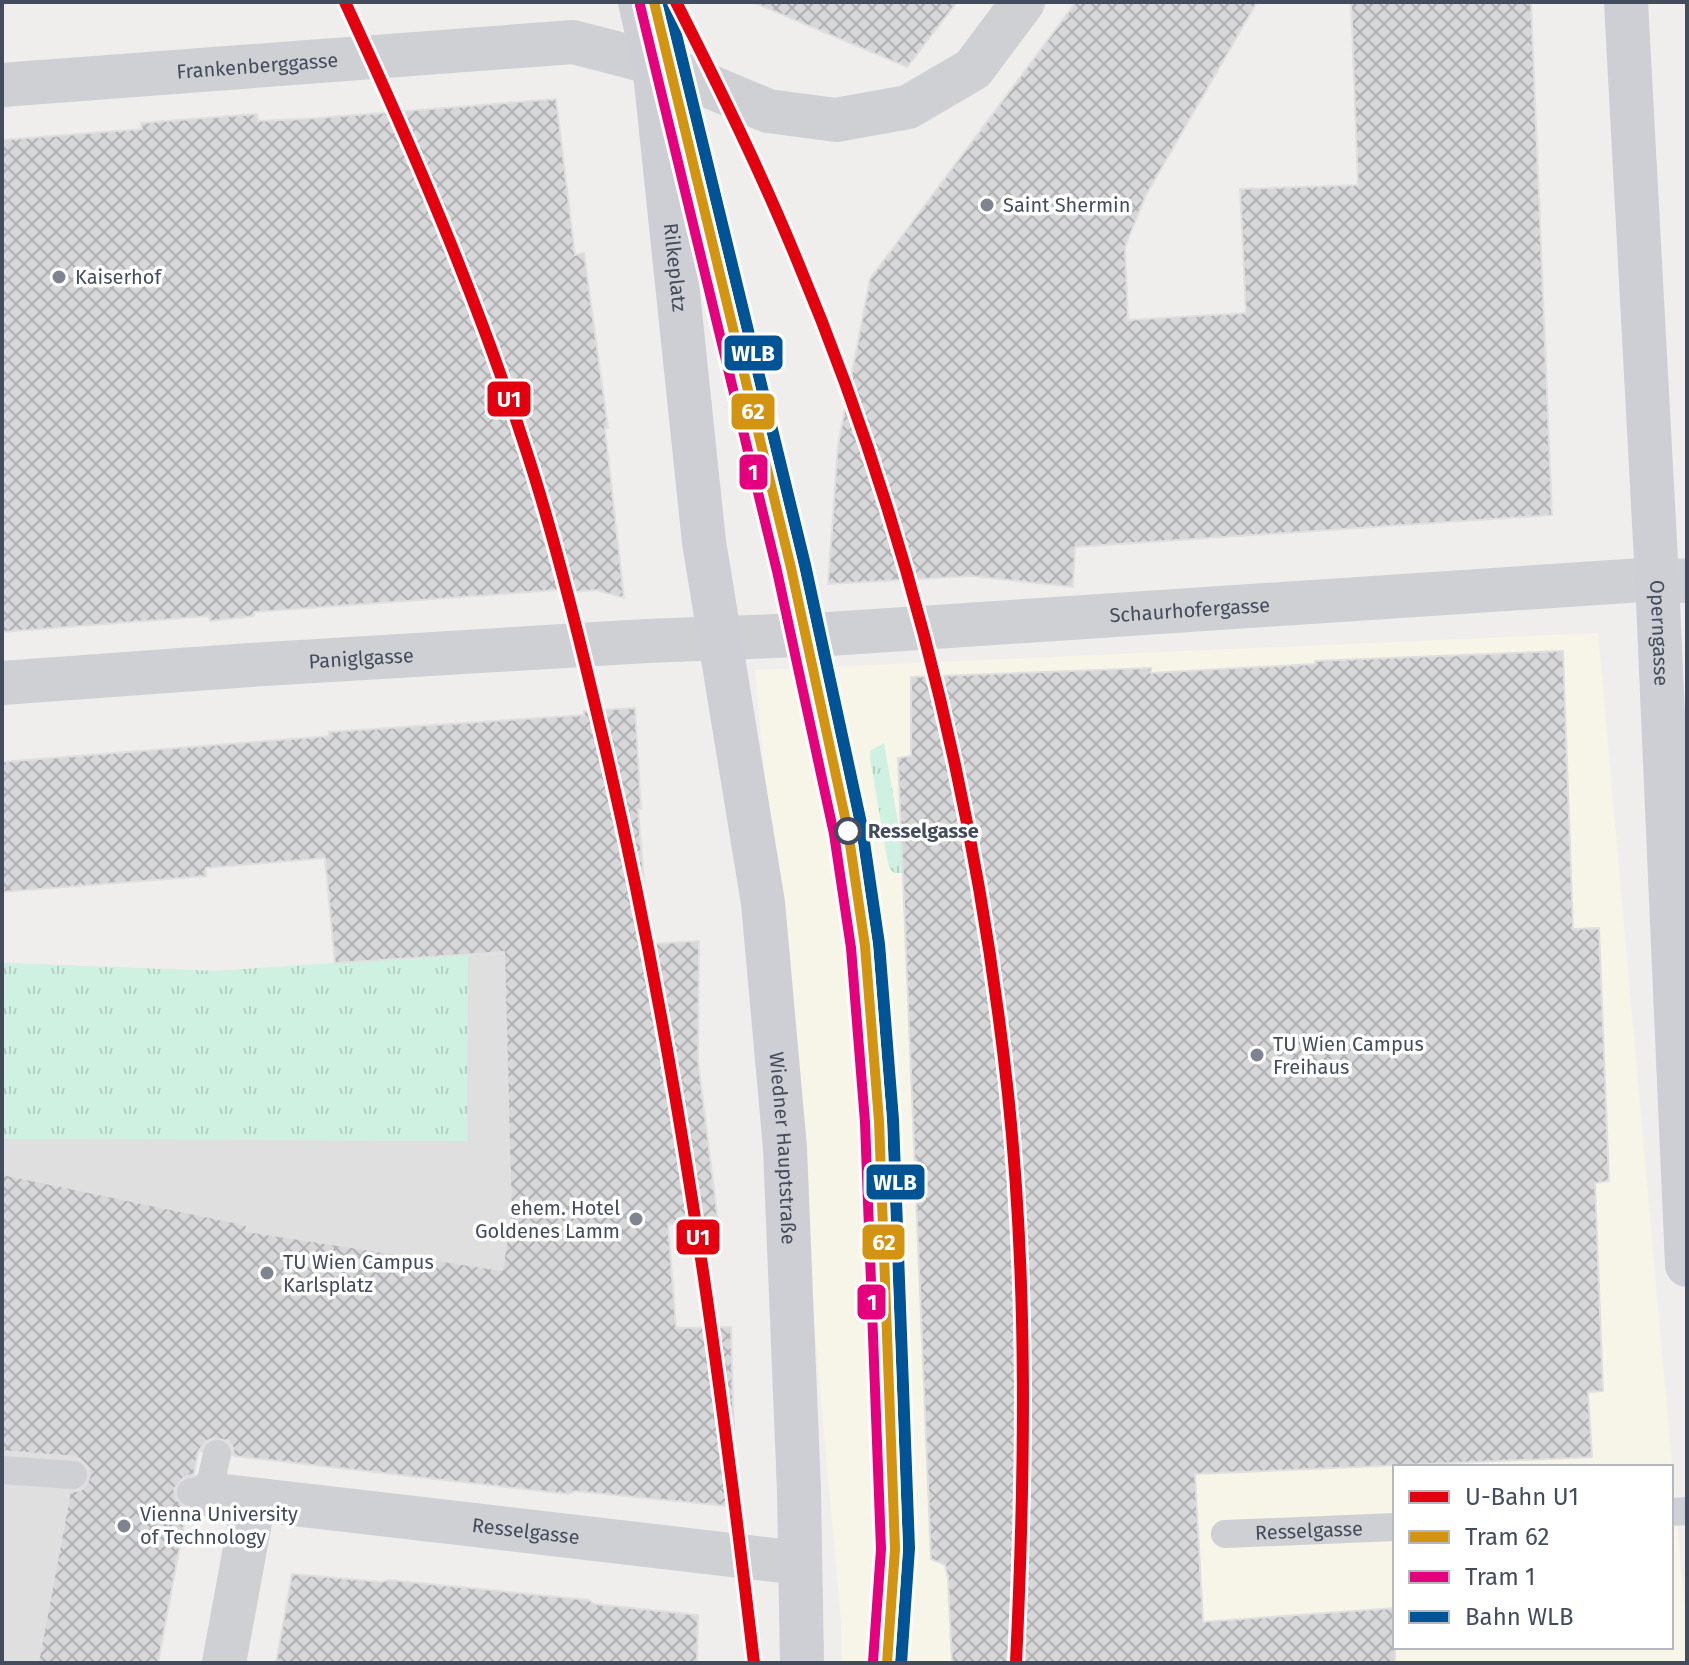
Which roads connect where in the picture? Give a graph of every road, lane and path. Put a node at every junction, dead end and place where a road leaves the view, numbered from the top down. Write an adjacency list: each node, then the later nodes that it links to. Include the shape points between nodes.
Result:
1 (640, 2): 4 (main road)
2 (1023, 2): 4 (street, via 973,69 908,107 836,120 768,111)
3 (1626, 2): 6 (main road, Operngasse)
4 (654, 63): 5 (street, Frankenberggasse, via 573,42); 7 (main road, Rilkeplatz, via 704,542)
5 (2, 85)
6 (1672, 580): 7 (street, Schaurhofergasse); 9 (main road, Operngasse)
7 (722, 638): 8 (street, Paniglgasse); 16 (main road, Wiedner Hauptstraße, via 763,903 785,1148)
8 (2, 683)
9 (1687, 1265)
10 (2, 1470): 11 (lane)
11 (73, 1475)
12 (205, 1480): 13 (street, Resselgasse)
13 (254, 1500): 16 (street, Resselgasse); 17 (street)
14 (1393, 1527): 15 (lane, Resselgasse)
15 (1225, 1534)
16 (800, 1563): 18 (main road, Wiedner Hauptstraße)
17 (224, 1663)
18 (802, 1663)

